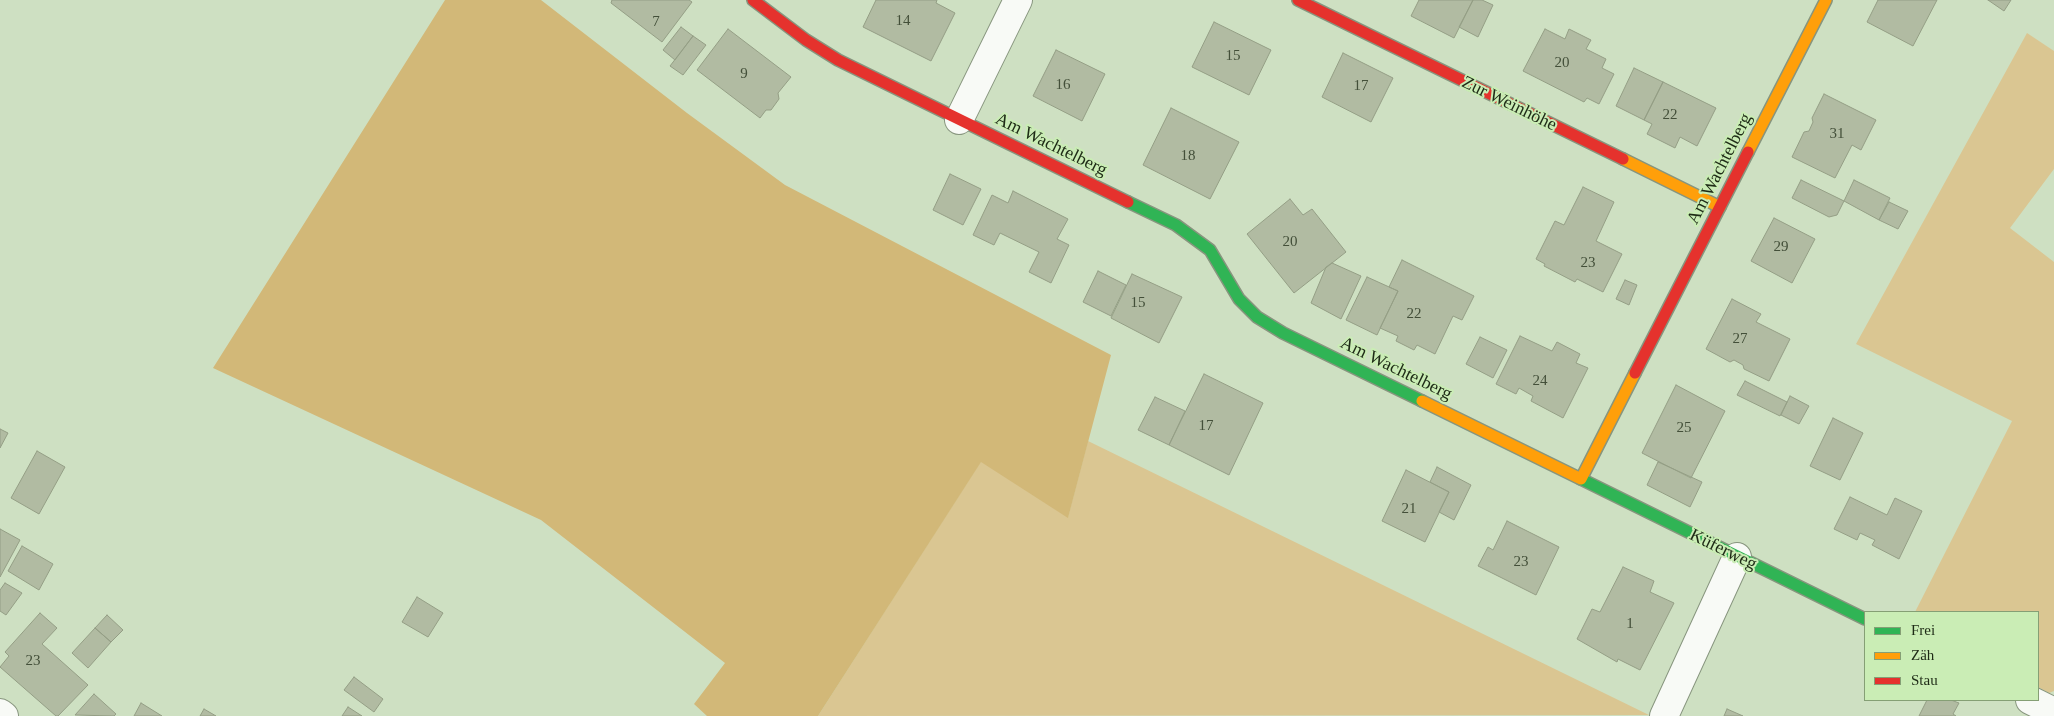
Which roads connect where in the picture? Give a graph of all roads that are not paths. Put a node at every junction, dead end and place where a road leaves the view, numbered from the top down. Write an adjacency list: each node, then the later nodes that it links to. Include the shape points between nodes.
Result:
1 (753, 0): 5 (street, Am Wachtelberg, via 820,50)
2 (1018, 0): 5 (street)
3 (1298, 0): 6 (street, Zur Weinhöhe)
4 (1826, 0): 6 (street, Am Wachtelberg)
5 (960, 120): 7 (street, Am Wachtelberg, via 1193,236 1210,250 1239,299 1257,317 1283,333)
6 (1720, 207): 7 (street, Am Wachtelberg)
7 (1581, 480): 8 (street, Küferweg)
8 (1737, 557): 9 (street, Küferweg); 14 (street)
9 (1864, 620)
10 (2032, 701): 11 (street)
11 (2054, 712)
12 (0, 713): 13 (street)
13 (4, 716)
14 (1664, 716)

